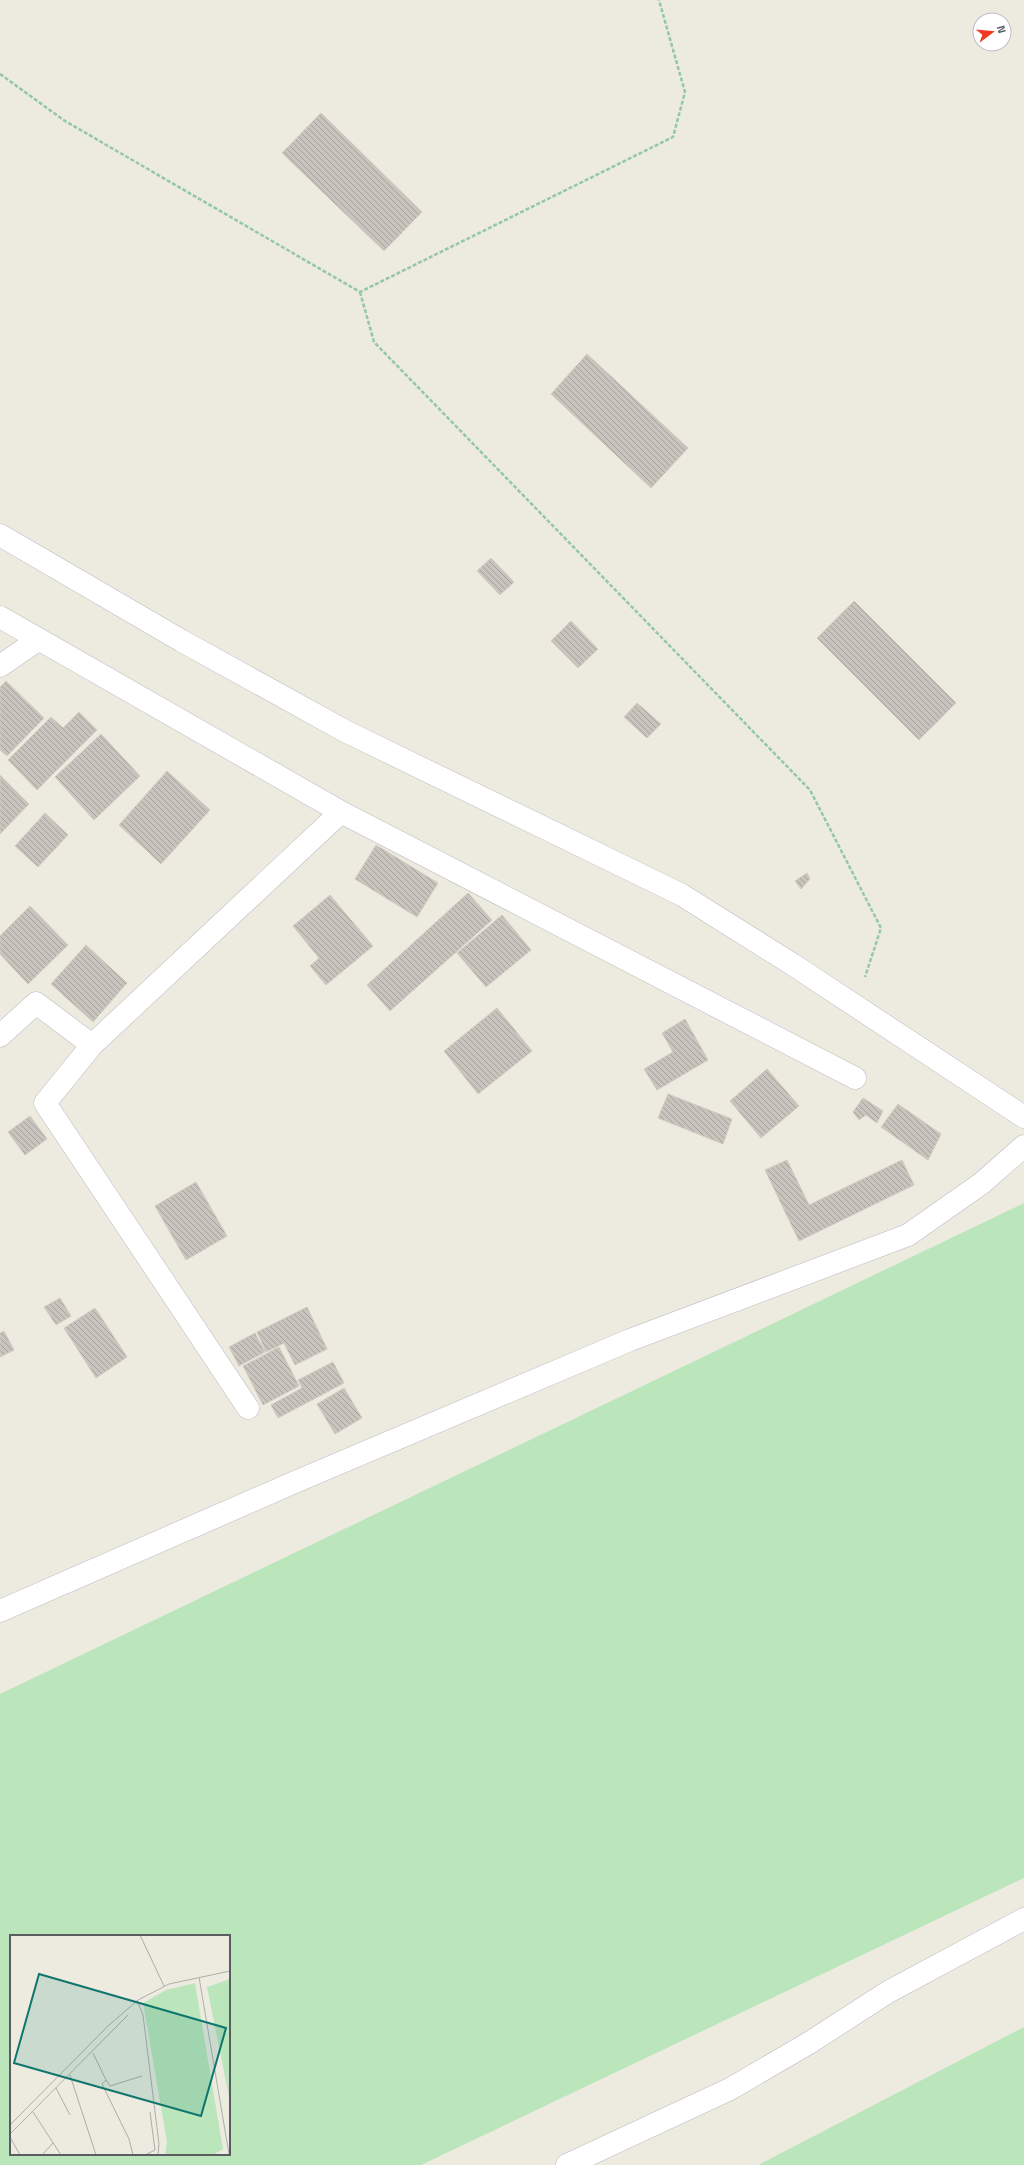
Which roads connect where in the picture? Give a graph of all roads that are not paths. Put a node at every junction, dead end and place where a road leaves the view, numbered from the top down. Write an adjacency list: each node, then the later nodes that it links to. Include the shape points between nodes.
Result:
1 (0, 535): 9 (street, via 182,641 345,731 682,894)
2 (0, 617): 3 (street)
3 (38, 640): 4 (street); 5 (street)
4 (0, 666)
5 (341, 812): 7 (street); 8 (street)
6 (0, 1036): 7 (street, via 36,1003)
7 (92, 1045): 11 (street, via 45,1103)
8 (855, 1078)
9 (1024, 1117)
10 (1024, 1146): 12 (street, via 982,1183 908,1235 623,1343)
11 (248, 1408)
12 (0, 1611)
13 (1024, 1919): 14 (street, via 888,1992 809,2043 730,2089)
14 (567, 2165)

